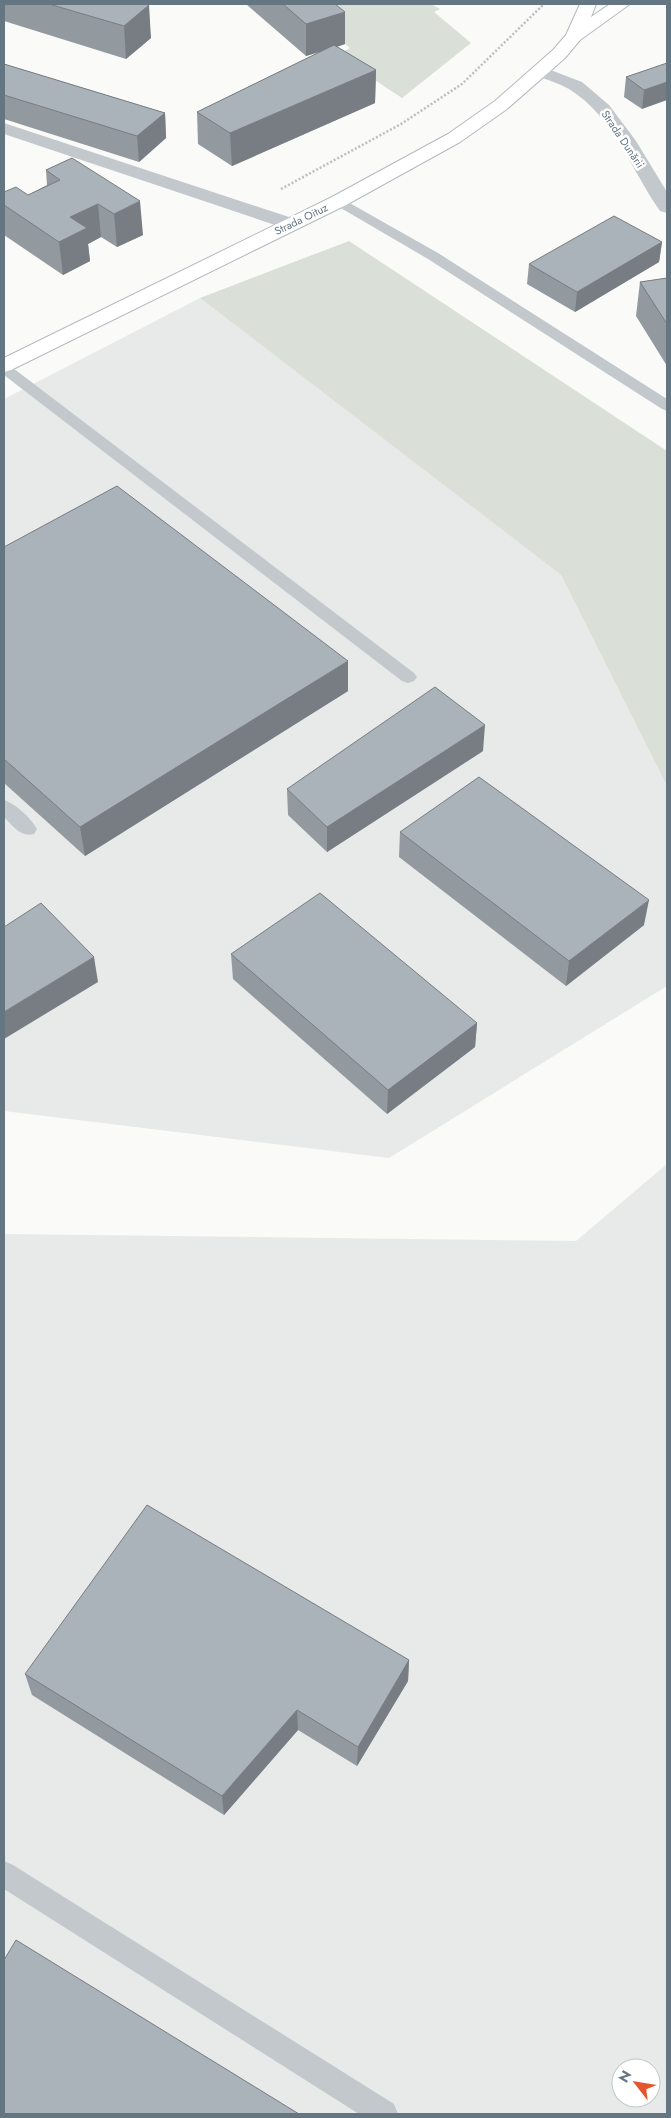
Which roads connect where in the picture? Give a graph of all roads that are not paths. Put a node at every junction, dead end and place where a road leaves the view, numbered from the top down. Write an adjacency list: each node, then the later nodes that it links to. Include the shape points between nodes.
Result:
1 (588, 4): 3 (street, Strada Oituz)
2 (620, 4): 3 (street, Strada Oituz)
3 (574, 36): 4 (street, Strada Oituz)
4 (540, 71): 6 (street, Strada Oituz, via 501,105 454,138); 7 (street, Strada Dunării, via 575,86 608,114)
5 (4, 128): 8 (street)
6 (339, 201): 8 (street, Strada Oituz); 10 (lane, via 434,256)
7 (667, 207)
8 (291, 224): 9 (street, Strada Oituz)
9 (4, 367): 11 (lane)
10 (667, 406)
11 (408, 677)
12 (4, 807): 13 (lane)
13 (28, 829)
14 (4, 1874): 15 (lane)
15 (384, 2114)

